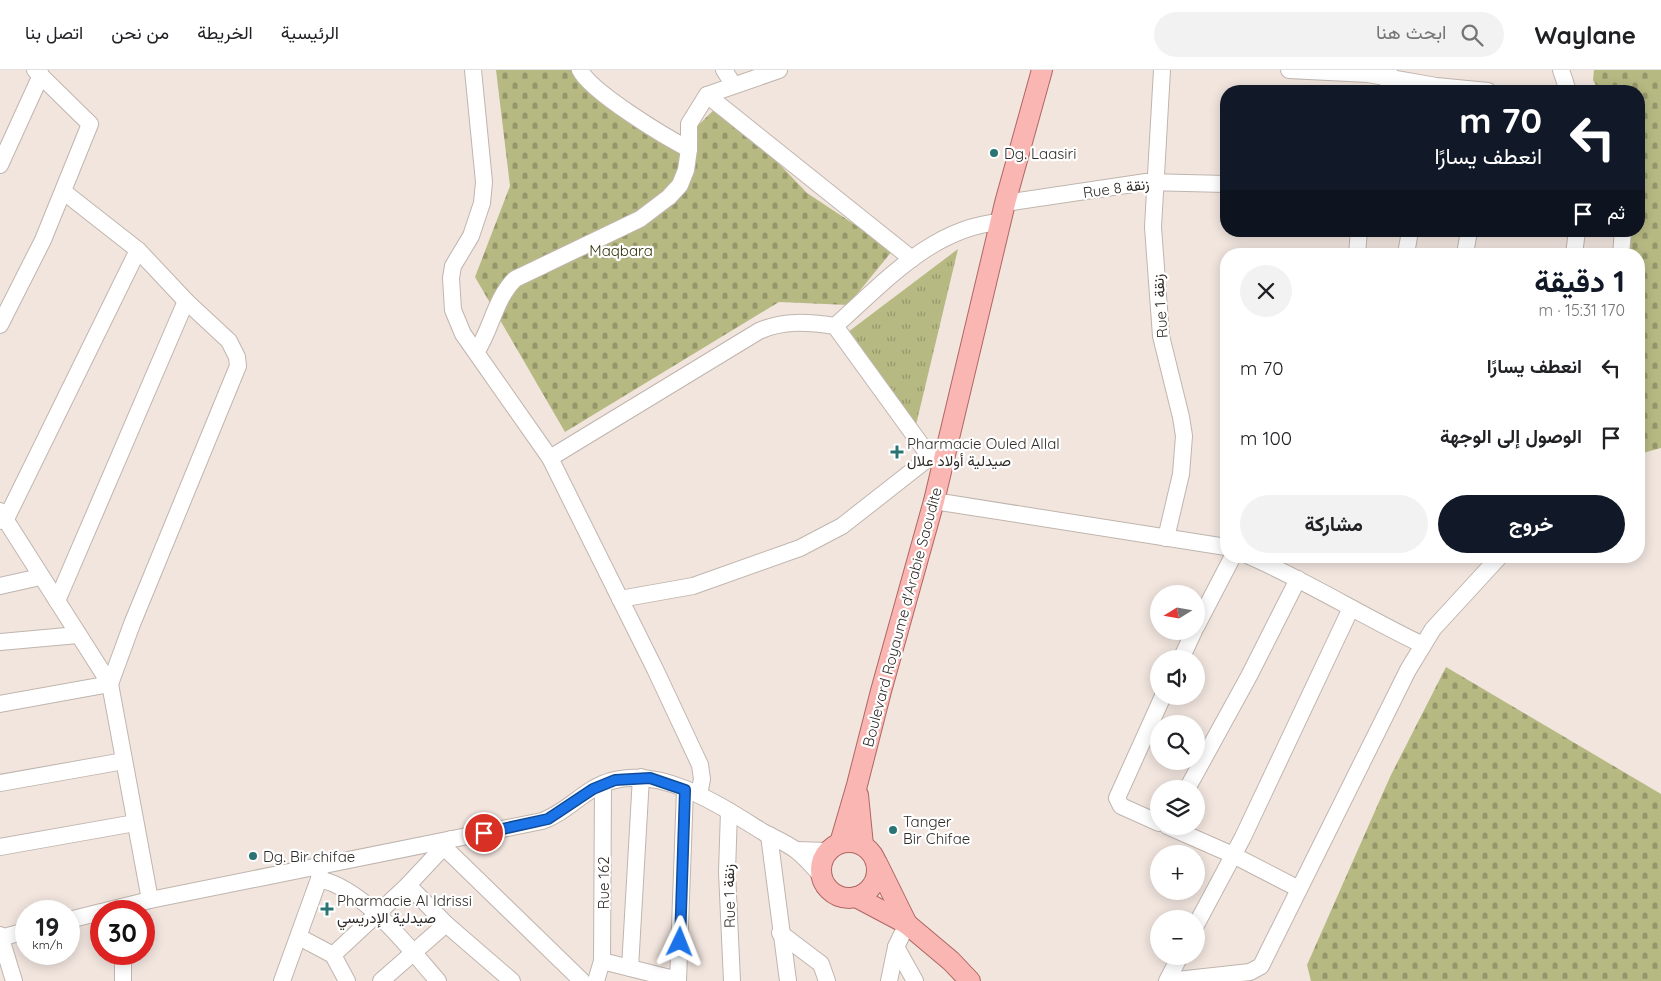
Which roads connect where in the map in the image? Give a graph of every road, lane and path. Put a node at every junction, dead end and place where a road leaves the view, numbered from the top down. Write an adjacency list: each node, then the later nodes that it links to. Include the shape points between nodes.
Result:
1 (473, 70): 25 (street, via 484,182 482,203 471,236 453,266 451,278 453,310 463,334)
2 (580, 70): 14 (street, via 590,83 666,137)
3 (724, 70): 10 (street)
4 (779, 70): 10 (street)
5 (1042, 70): 19 (main road, Boulevard Royaume d'Arabie Saoudite)
6 (1162, 70): 16 (street, Rue 1 زنقة)
7 (1289, 70): 11 (street)
8 (1561, 70): 12 (street)
9 (38, 73): 15 (street); 18 (street, via 90,124)
10 (733, 84): 13 (street)
11 (1389, 84)
12 (1566, 85)
13 (707, 95): 14 (street, via 689,124); 21 (street)
14 (690, 149): 25 (street, via 680,184 649,213 515,279 501,296)
15 (0, 165)
16 (1156, 182): 17 (street, Rue 8 زنقة); 19 (street, Rue 8 زنقة); 30 (street, Rue 1 زنقة, via 1153,227 1160,323 1184,436 1181,474)
17 (1220, 184)
18 (64, 192): 20 (street); 23 (street)
19 (1003, 212): 21 (street, Rue 8 زنقة, via 955,232); 27 (main road, Boulevard Royaume d'Arabie Saoudite)
20 (138, 250): 22 (street); 29 (street)
21 (912, 258): 24 (street, Rue 8 زنقة)
22 (186, 301): 39 (street); 45 (street, via 229,341 238,366)
23 (0, 325)
24 (835, 326): 26 (street, via 812,322 783,324 759,332); 27 (street)
25 (477, 351): 26 (street)
26 (550, 458): 38 (street)
27 (937, 462): 28 (main road, Boulevard Royaume d'Arabie Saoudite); 38 (street, via 842,526 800,548 694,586)
28 (934, 501): 30 (street); 53 (main road, Boulevard Royaume d'Arabie Saoudite, via 881,690)
29 (2, 517): 35 (street)
30 (1166, 538): 31 (street)
31 (1220, 546)
32 (1229, 563): 41 (street)
33 (1264, 563): 36 (street)
34 (1493, 563): 44 (street, via 1446,614)
35 (40, 577): 37 (street); 39 (street)
36 (1298, 579): 40 (street); 50 (street)
37 (0, 586)
38 (620, 599): 54 (street, via 700,765 702,778)
39 (57, 601): 42 (street)
40 (1351, 608): 44 (street); 65 (street)
41 (1205, 610)
42 (78, 635): 43 (street); 45 (street)
43 (0, 642)
44 (1423, 645): 69 (street)
45 (110, 684): 46 (street); 48 (street)
46 (0, 704)
47 (1159, 705): 56 (street, via 1117,798 1121,806)
48 (124, 761): 51 (street); 57 (street)
49 (641, 777): 52 (street); 54 (street); 86 (street)
50 (1193, 780)
51 (0, 783)
52 (603, 784): 60 (street, via 548,819); 83 (street, Rue 162)
53 (858, 786): 62 (main road, Boulevard Royaume d'Arabie Saoudite); 64 (main road, Boulevard Royaume d'Arabie Saoudite)
54 (692, 793): 55 (street); 97 (street)
55 (729, 811): 58 (street); 98 (street, Rue 1 زنقة, via 727,872)
56 (1150, 818)
57 (134, 823): 61 (street); 71 (street)
58 (769, 835): 63 (street); 76 (street)
59 (1188, 835): 65 (street)
60 (448, 843): 66 (street); 68 (street); 95 (street)
61 (0, 847)
62 (834, 847): 63 (street); 64 (main road, via 848,841); 67 (main road, via 821,862)
63 (796, 850): 67 (street)
64 (869, 852): 70 (main road, via 877,871 874,883 867,892); 75 (main road, Boulevard Royaume d'Arabie Saoudite)
65 (1233, 855): 69 (street); 72 (street)
66 (320, 873): 71 (street); 73 (street); 79 (street)
67 (821, 875): 70 (main road, via 834,894)
68 (408, 885): 73 (street); 74 (street)
69 (1299, 889): 87 (street, via 1266,957)
70 (856, 897): 75 (main road, Boulevard Royaume d'Arabie Saoudite)
71 (150, 900)
72 (1204, 910)
73 (378, 913): 81 (street); 82 (street)
74 (446, 924): 81 (street); 94 (street)
75 (907, 924): 80 (street); 103 (main road, Boulevard Royaume d'Arabie Saoudite)
76 (780, 933): 99 (street); 100 (street, via 821,964)
77 (15, 934): 78 (street)
78 (0, 937): 88 (street)
79 (299, 937): 82 (street); 90 (street)
80 (896, 947): 101 (street); 102 (street)
81 (413, 952): 92 (street); 93 (street)
82 (333, 955): 91 (street)
83 (602, 961): 86 (street); 96 (street, Rue 162)
84 (123, 965): 89 (street)
85 (1176, 965): 104 (street)
86 (630, 968): 97 (street)
87 (1261, 975): 104 (street, via 1240,973)
88 (14, 981)
89 (124, 981)
90 (281, 981)
91 (347, 981)
92 (381, 981)
93 (438, 981)
94 (512, 981)
95 (582, 981)
96 (596, 981)
97 (678, 981)
98 (732, 981)
99 (788, 981)
100 (827, 981)
101 (889, 981)
102 (915, 981)
103 (970, 981)
104 (1168, 981)

